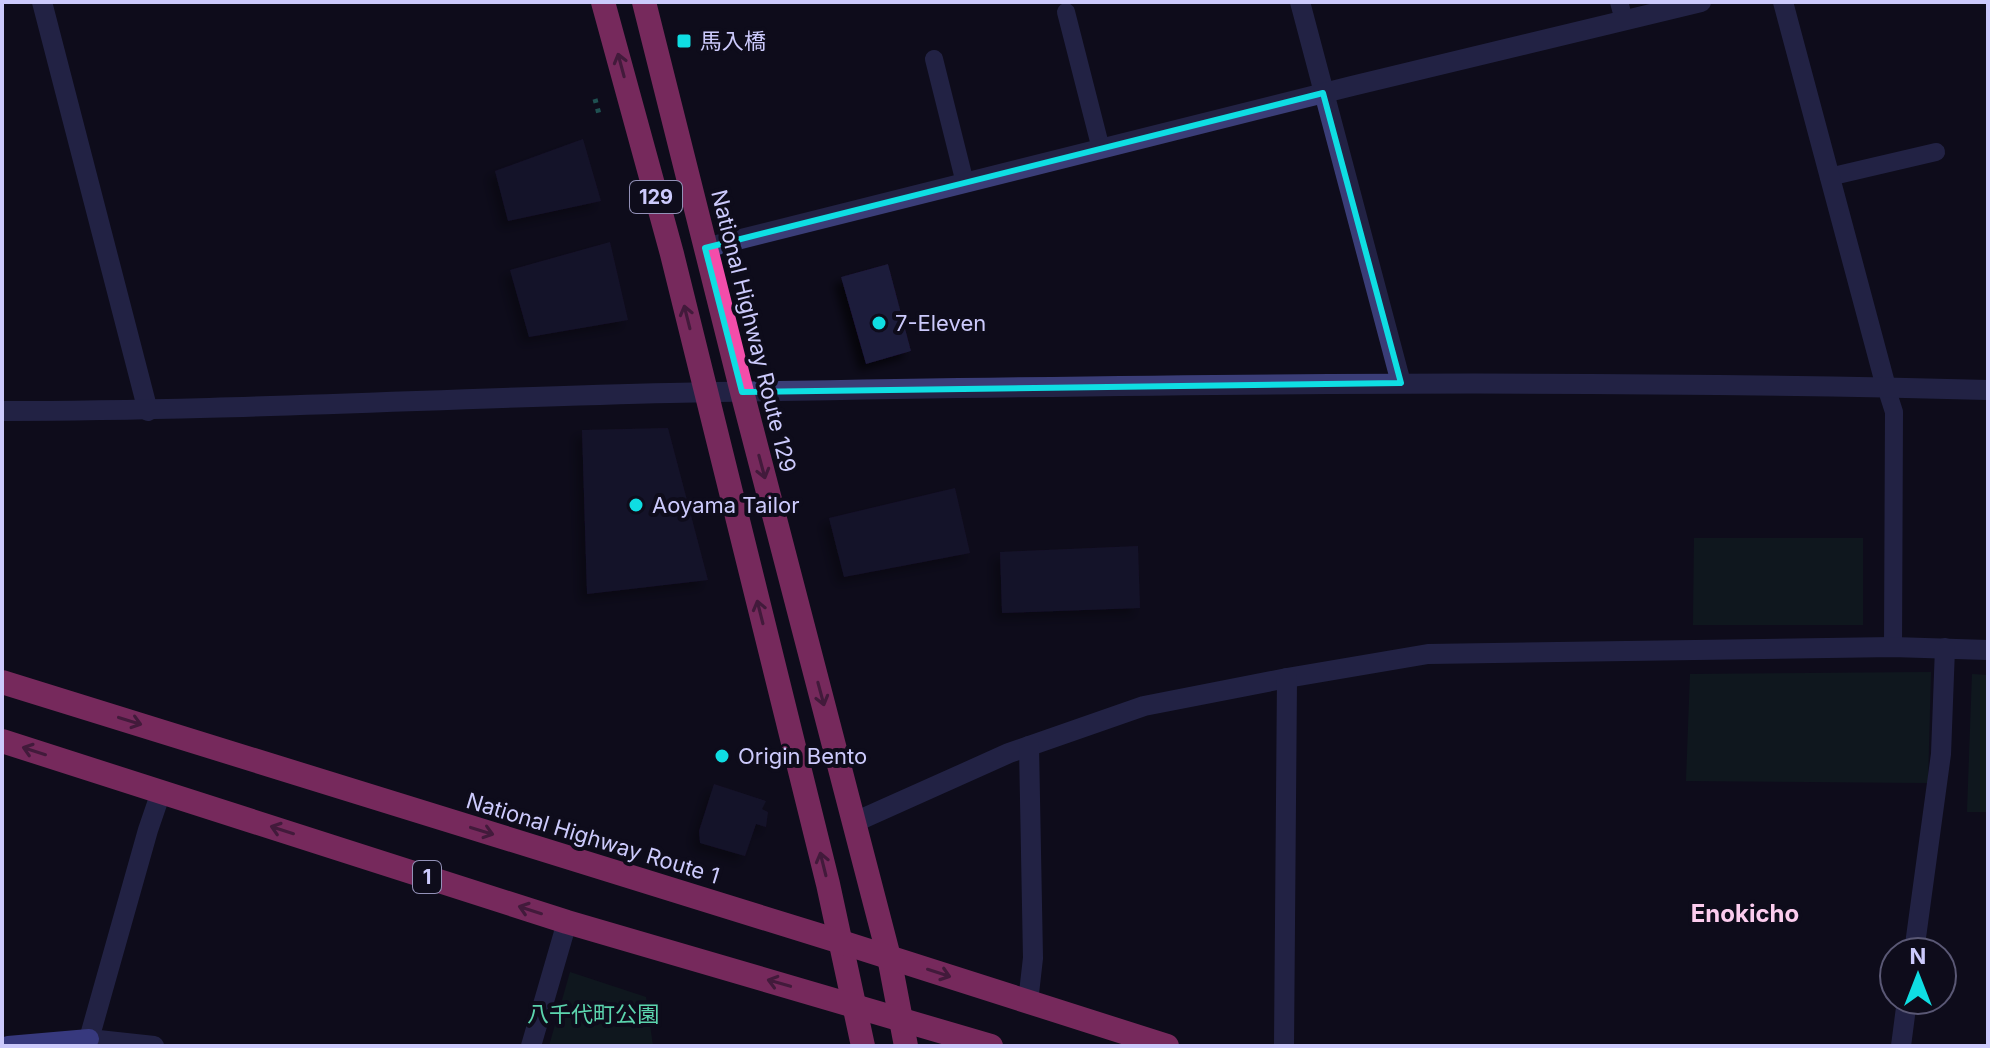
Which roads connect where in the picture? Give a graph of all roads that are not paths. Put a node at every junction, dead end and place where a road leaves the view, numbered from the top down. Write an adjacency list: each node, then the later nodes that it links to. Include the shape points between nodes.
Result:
1 (42, 2): 22 (street)
2 (603, 2): 20 (highway, 129, one-way to 2)
3 (644, 2): 15 (highway, National Highway Route 129 / 129)
4 (1300, 2): 10 (street)
5 (1701, 2): 7 (street)
6 (1783, 2): 13 (street)
7 (1622, 11): 10 (street)
8 (1066, 12): 11 (lane)
9 (934, 59): 14 (lane)
10 (1323, 93): 11 (street); 16 (street)
11 (1101, 149): 14 (street)
12 (1936, 152): 13 (lane)
13 (1829, 177): 17 (street)
14 (965, 183): 15 (street)
15 (705, 248): 19 (highway, National Highway Route 129 / 129)
16 (1401, 383): 17 (street); 19 (street)
17 (1886, 387): 18 (street); 23 (lane, via 1894,412)
18 (1988, 390)
19 (742, 392): 20 (street); 31 (highway, National Highway Route 129 / 129, one-way to 31)
20 (705, 393): 22 (street); 34 (highway, 129, one-way to 20)
21 (2, 411): 22 (street)
22 (148, 411)
23 (1893, 647): 24 (street); 26 (street, via 1428,654)
24 (1945, 648): 25 (street); 33 (street, via 1941,754)
25 (1988, 650)
26 (1287, 678): 29 (street, via 1144,706); 48 (street)
27 (2, 682): 34 (highway, National Highway Route 1, one-way to 34)
28 (2, 741): 30 (highway, 1, one-way to 28)
29 (1029, 746): 31 (street); 36 (street, via 1033,958)
30 (161, 792): 32 (highway, 1, one-way to 30); 40 (street)
31 (855, 822): 35 (highway, National Highway Route 129 / 129)
32 (567, 922): 37 (highway, 1, one-way to 32); 43 (street)
33 (1916, 936)
34 (838, 941): 35 (highway, National Highway Route 1); 37 (highway, 129)
35 (889, 957): 36 (highway, National Highway Route 1, one-way to 36); 39 (highway, National Highway Route 129 / 129)
36 (1028, 1002): 47 (highway, National Highway Route 1)
37 (854, 1005): 39 (highway, 1); 44 (highway, 129)
38 (1905, 1016): 49 (street)
39 (901, 1019): 45 (highway, National Highway Route 129 / 129); 46 (highway, 1)
40 (89, 1042): 41 (street); 42 (street)
41 (8, 1046)
42 (154, 1046)
43 (531, 1046)
44 (863, 1046)
45 (906, 1046)
46 (991, 1046)
47 (1167, 1046)
48 (1284, 1046)
49 (1901, 1046)

